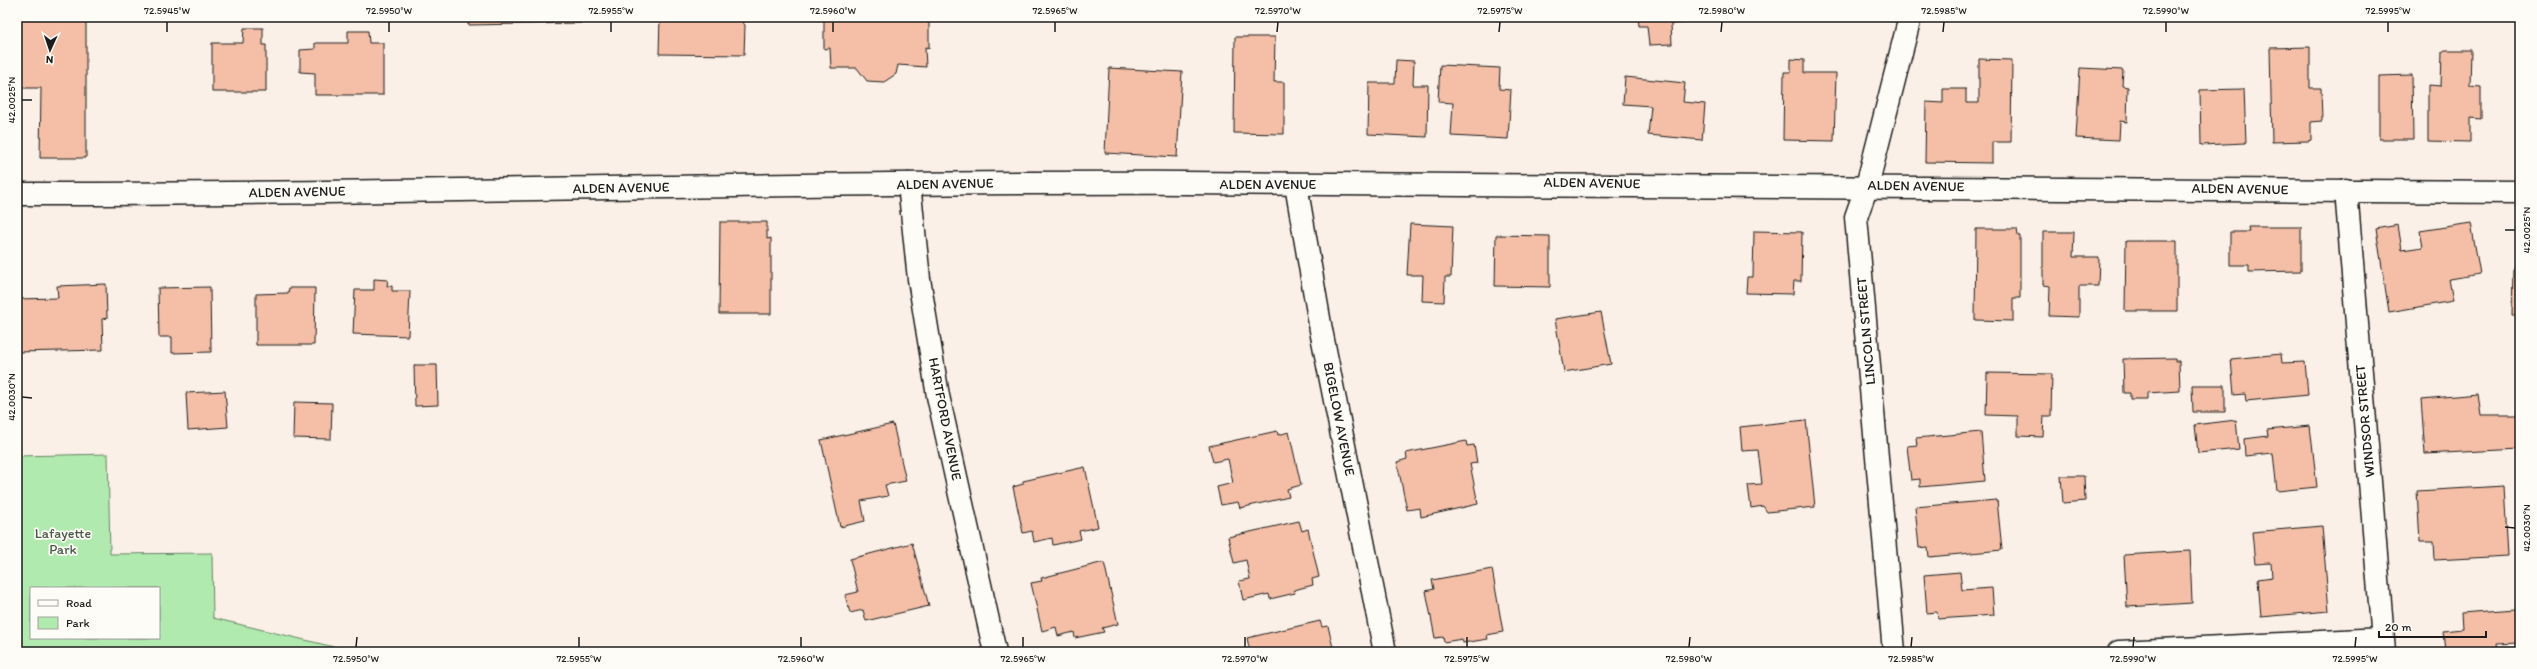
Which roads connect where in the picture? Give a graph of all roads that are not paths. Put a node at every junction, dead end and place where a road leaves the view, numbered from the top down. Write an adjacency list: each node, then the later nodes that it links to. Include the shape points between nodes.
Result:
1 (1910, 17): 4 (street, LINCOLN STREET)
2 (909, 184): 3 (street, ALDEN AVENUE); 7 (street, ALDEN AVENUE); 9 (street, HARTFORD AVENUE, via 919,279 938,396)
3 (1296, 185): 4 (street, ALDEN AVENUE, via 1521,182); 10 (street, BIGELOW AVENUE, via 1321,330)
4 (1867, 186): 5 (street, ALDEN AVENUE); 11 (street, LINCOLN STREET, via 1856,216)
5 (2346, 190): 6 (street, ALDEN AVENUE); 8 (street, WINDSOR STREET)
6 (2520, 192)
7 (17, 194)
8 (2383, 646): 12 (street)
9 (995, 652)
10 (1385, 652)
11 (1894, 652)
12 (2119, 652)

